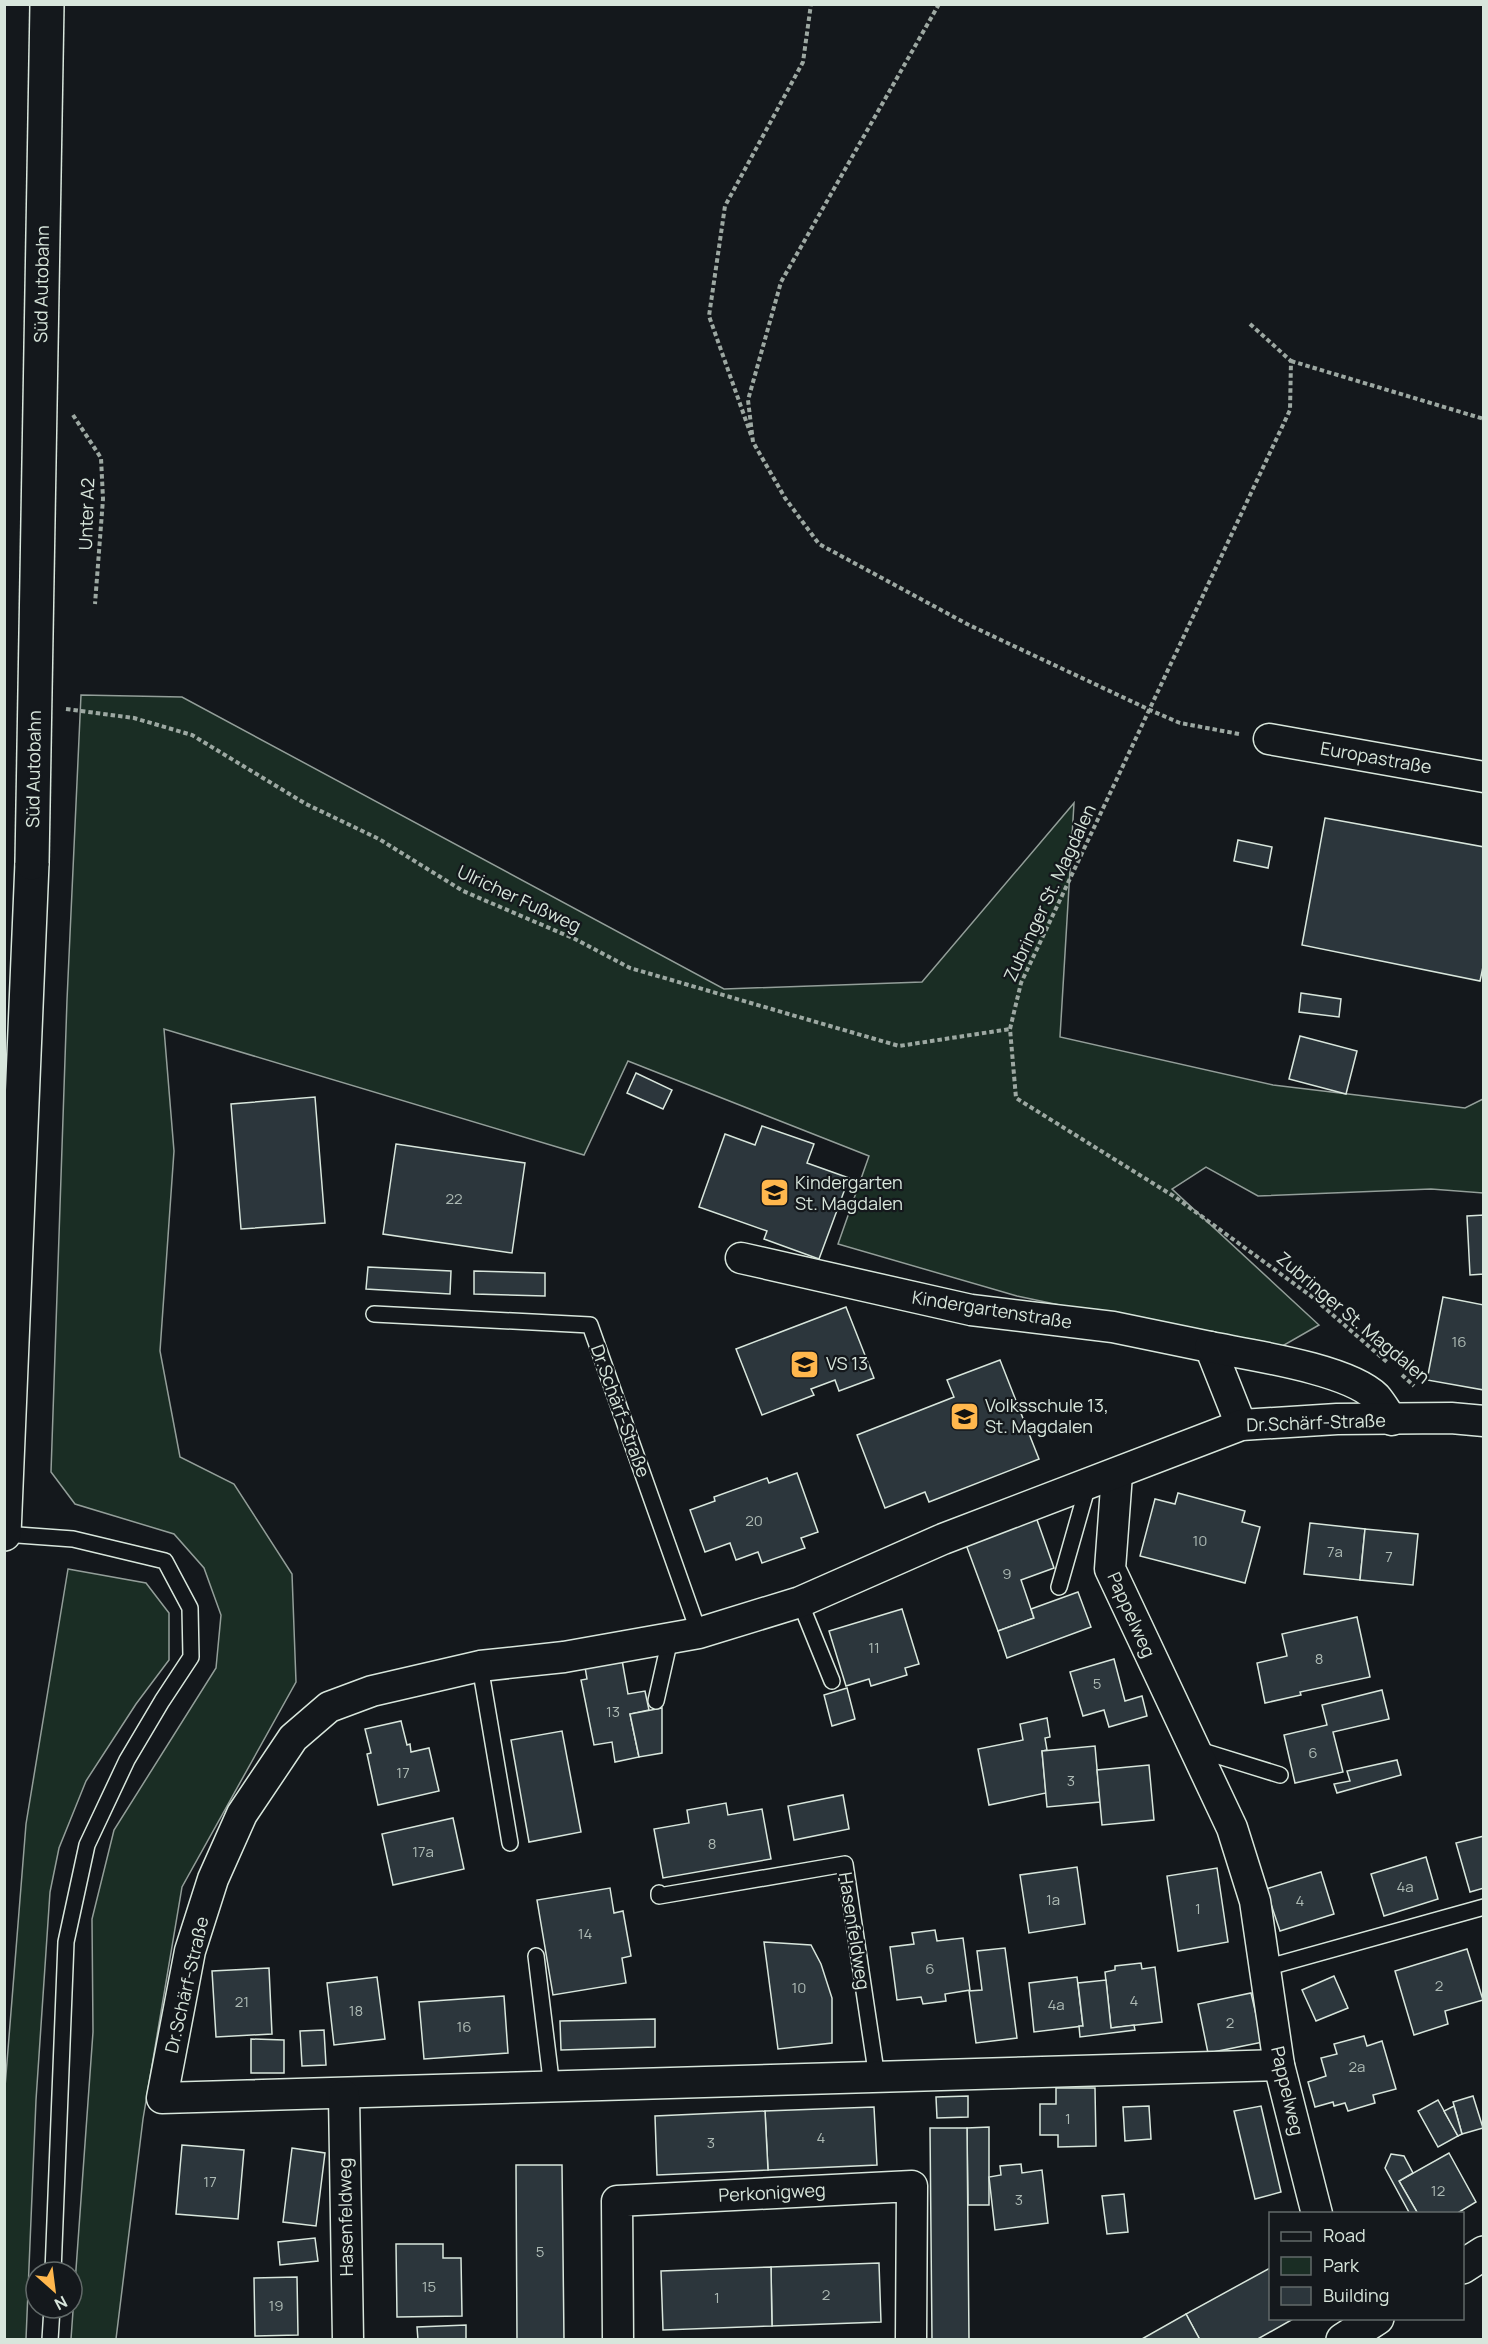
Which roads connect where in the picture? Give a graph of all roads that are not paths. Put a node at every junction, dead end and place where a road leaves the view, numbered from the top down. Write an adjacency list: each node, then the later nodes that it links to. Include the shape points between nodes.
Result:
1 (47, 4): 12 (main road, Süd Autobahn, bridge, via 32,863)
2 (1269, 739): 3 (street, Europastraße)
3 (1484, 777)
4 (741, 1258): 6 (street, Kindergartenstraße, via 971,1310 1113,1327)
5 (374, 1314): 15 (lane, Dr.Schärf-Straße, via 590,1325)
6 (1210, 1347): 7 (street, Kindergartenstraße, via 1303,1365 1355,1385 1375,1396); 9 (street)
7 (1392, 1420): 8 (street, Dr.Schärf-Straße); 9 (street, Dr.Schärf-Straße)
8 (1484, 1421)
9 (1241, 1425): 10 (street, Dr.Schärf-Straße)
10 (1117, 1474): 11 (street, Dr.Schärf-Straße); 19 (street, Pappelweg, via 1109,1559 1113,1579)
11 (1089, 1485): 13 (lane); 14 (street, Dr.Schärf-Straße, via 943,1539)
12 (4, 1534): 32 (lane, via 73,1539 165,1561 190,1608 191,1657 127,1760 87,1845 66,1942)
13 (1059, 1587)
14 (800, 1602): 15 (street, Dr.Schärf-Straße); 17 (lane)
15 (685, 1636): 16 (street, Dr.Schärf-Straße, via 564,1657); 18 (lane)
16 (480, 1666): 21 (lane); 29 (street, Dr.Schärf-Straße, via 372,1691 329,1707 293,1738 242,1814 213,1879 190,1951 162,2098)
17 (832, 1681)
18 (656, 1701)
19 (1193, 1748): 20 (lane); 25 (street, Pappelweg, via 1232,1828 1255,1901)
20 (1280, 1775)
21 (510, 1843)
22 (658, 1893): 27 (lane, Hasenfeldweg, via 659,1896 845,1864)
23 (1484, 1907): 25 (lane)
24 (536, 1956): 28 (lane)
25 (1265, 1968): 26 (street, Pappelweg)
26 (1279, 2065): 27 (street); 30 (street, Pappelweg)
27 (877, 2078): 28 (street)
28 (552, 2088): 29 (street)
29 (344, 2095): 38 (street, Hasenfeldweg)
30 (1316, 2212)
31 (1484, 2253): 33 (main road)
32 (53, 2260)
33 (1464, 2266)
34 (51, 2320): 37 (lane)
35 (1374, 2320): 36 (main road)
36 (1345, 2331)
37 (50, 2340)
38 (348, 2340)
39 (618, 2340): 40 (street, Perkonigweg, via 617,2201 912,2186)
40 (911, 2340)

